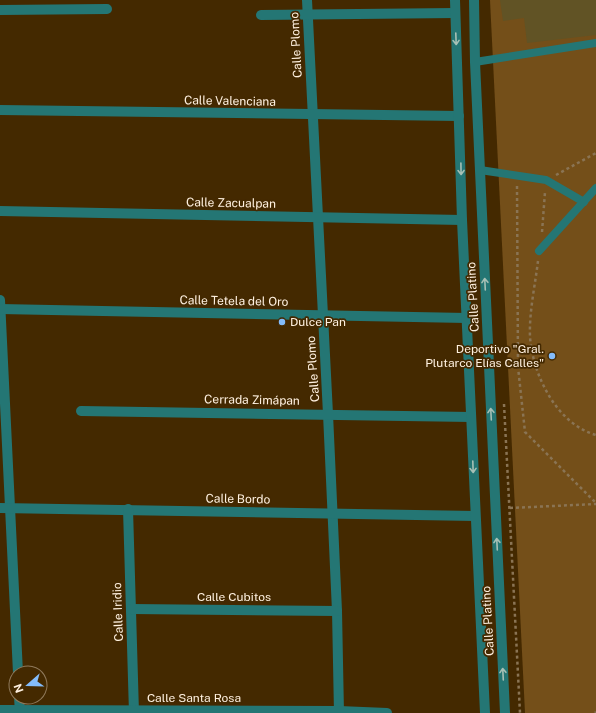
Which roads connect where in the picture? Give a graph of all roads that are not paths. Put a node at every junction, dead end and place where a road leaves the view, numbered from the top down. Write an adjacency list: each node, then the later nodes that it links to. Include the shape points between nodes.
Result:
1 (307, 0): 8 (street, Calle Plomo)
2 (455, 0): 6 (street, Calle Platino)
3 (474, 0): 10 (street, Calle Platino)
4 (107, 9): 5 (street)
5 (0, 10)
6 (456, 13): 8 (street); 13 (street, Calle Platino, one-way to 13)
7 (261, 15): 8 (street)
8 (307, 15): 12 (street, Calle Plomo)
9 (596, 43): 10 (lane)
10 (475, 62): 14 (street, Calle Platino)
11 (0, 110): 12 (street, Calle Valenciana)
12 (312, 115): 13 (street, Calle Valenciana); 18 (street, Calle Plomo)
13 (459, 116): 19 (street, Calle Platino, one-way to 19)
14 (480, 170): 16 (lane, via 546,180); 41 (street, Calle Platino, one-way to 14)
15 (596, 188): 16 (lane)
16 (584, 202): 20 (lane)
17 (0, 211): 18 (street, Calle Zacualpan)
18 (318, 217): 19 (street, Calle Zacualpan); 23 (street, Calle Plomo)
19 (462, 220): 24 (street, Calle Platino)
20 (539, 251)
21 (0, 300): 22 (street)
22 (0, 309): 23 (street, Calle Tetela del Oro); 28 (street)
23 (322, 316): 24 (street, Calle Tetela del Oro); 26 (street, Calle Plomo)
24 (467, 318): 27 (street, Calle Platino)
25 (81, 411): 26 (street, Cerrada Zimápan)
26 (328, 414): 27 (street, Cerrada Zimápan); 30 (street, Calle Plomo)
27 (471, 417): 31 (street, Calle Platino, one-way to 31)
28 (5, 508): 29 (street, Calle Bordo); 34 (street)
29 (128, 510): 30 (street, Calle Bordo); 32 (street, Calle Iridio)
30 (332, 513): 31 (street, Calle Bordo); 33 (street, Calle Plomo)
31 (475, 516): 40 (street, Calle Platino)
32 (131, 609): 33 (street, Calle Cubitos); 37 (street, Calle Iridio)
33 (337, 611): 38 (street, Calle Plomo)
34 (17, 665)
35 (0, 710): 36 (street, Calle Santa Rosa)
36 (19, 712): 37 (street, Calle Santa Rosa)
37 (134, 712): 38 (street, Calle Santa Rosa)
38 (339, 712): 39 (street, Calle Santa Rosa)
39 (387, 713)
40 (485, 713)
41 (505, 713)

